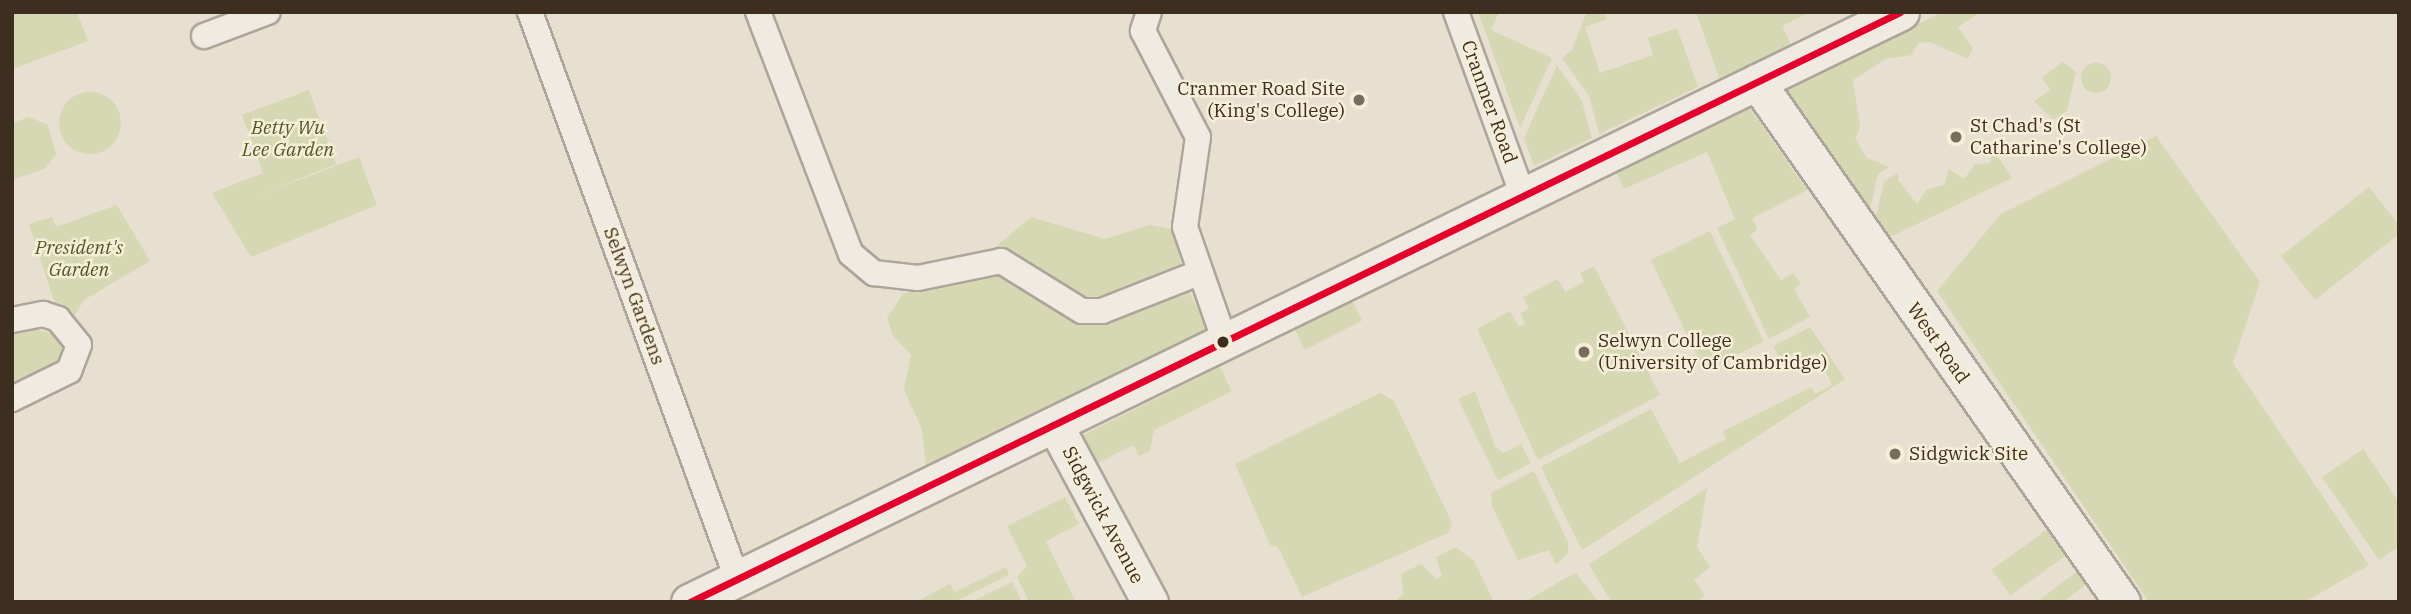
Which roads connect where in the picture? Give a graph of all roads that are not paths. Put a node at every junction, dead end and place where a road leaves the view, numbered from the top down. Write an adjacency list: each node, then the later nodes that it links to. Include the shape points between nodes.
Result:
1 (268, 12): 7 (street)
2 (530, 12): 15 (street, Selwyn Gardens)
3 (758, 12): 10 (street, via 851,254 874,273 918,278 1001,261 1082,311 1102,311)
4 (1149, 12): 10 (street, via 1143,31 1198,137 1185,227)
5 (1456, 12): 9 (street, Cranmer Road)
6 (1901, 12): 8 (street)
7 (204, 36)
8 (1757, 82): 9 (street); 18 (street, West Road)
9 (1521, 191): 12 (street)
10 (1196, 274): 12 (street)
11 (12, 320): 13 (street, via 43,314 58,319 79,345 69,370)
12 (1226, 345): 14 (street)
13 (12, 399)
14 (1056, 427): 15 (street); 17 (street, Sidgwick Avenue)
15 (737, 579): 16 (street)
16 (689, 602)
17 (1150, 602)
18 (2122, 602)

